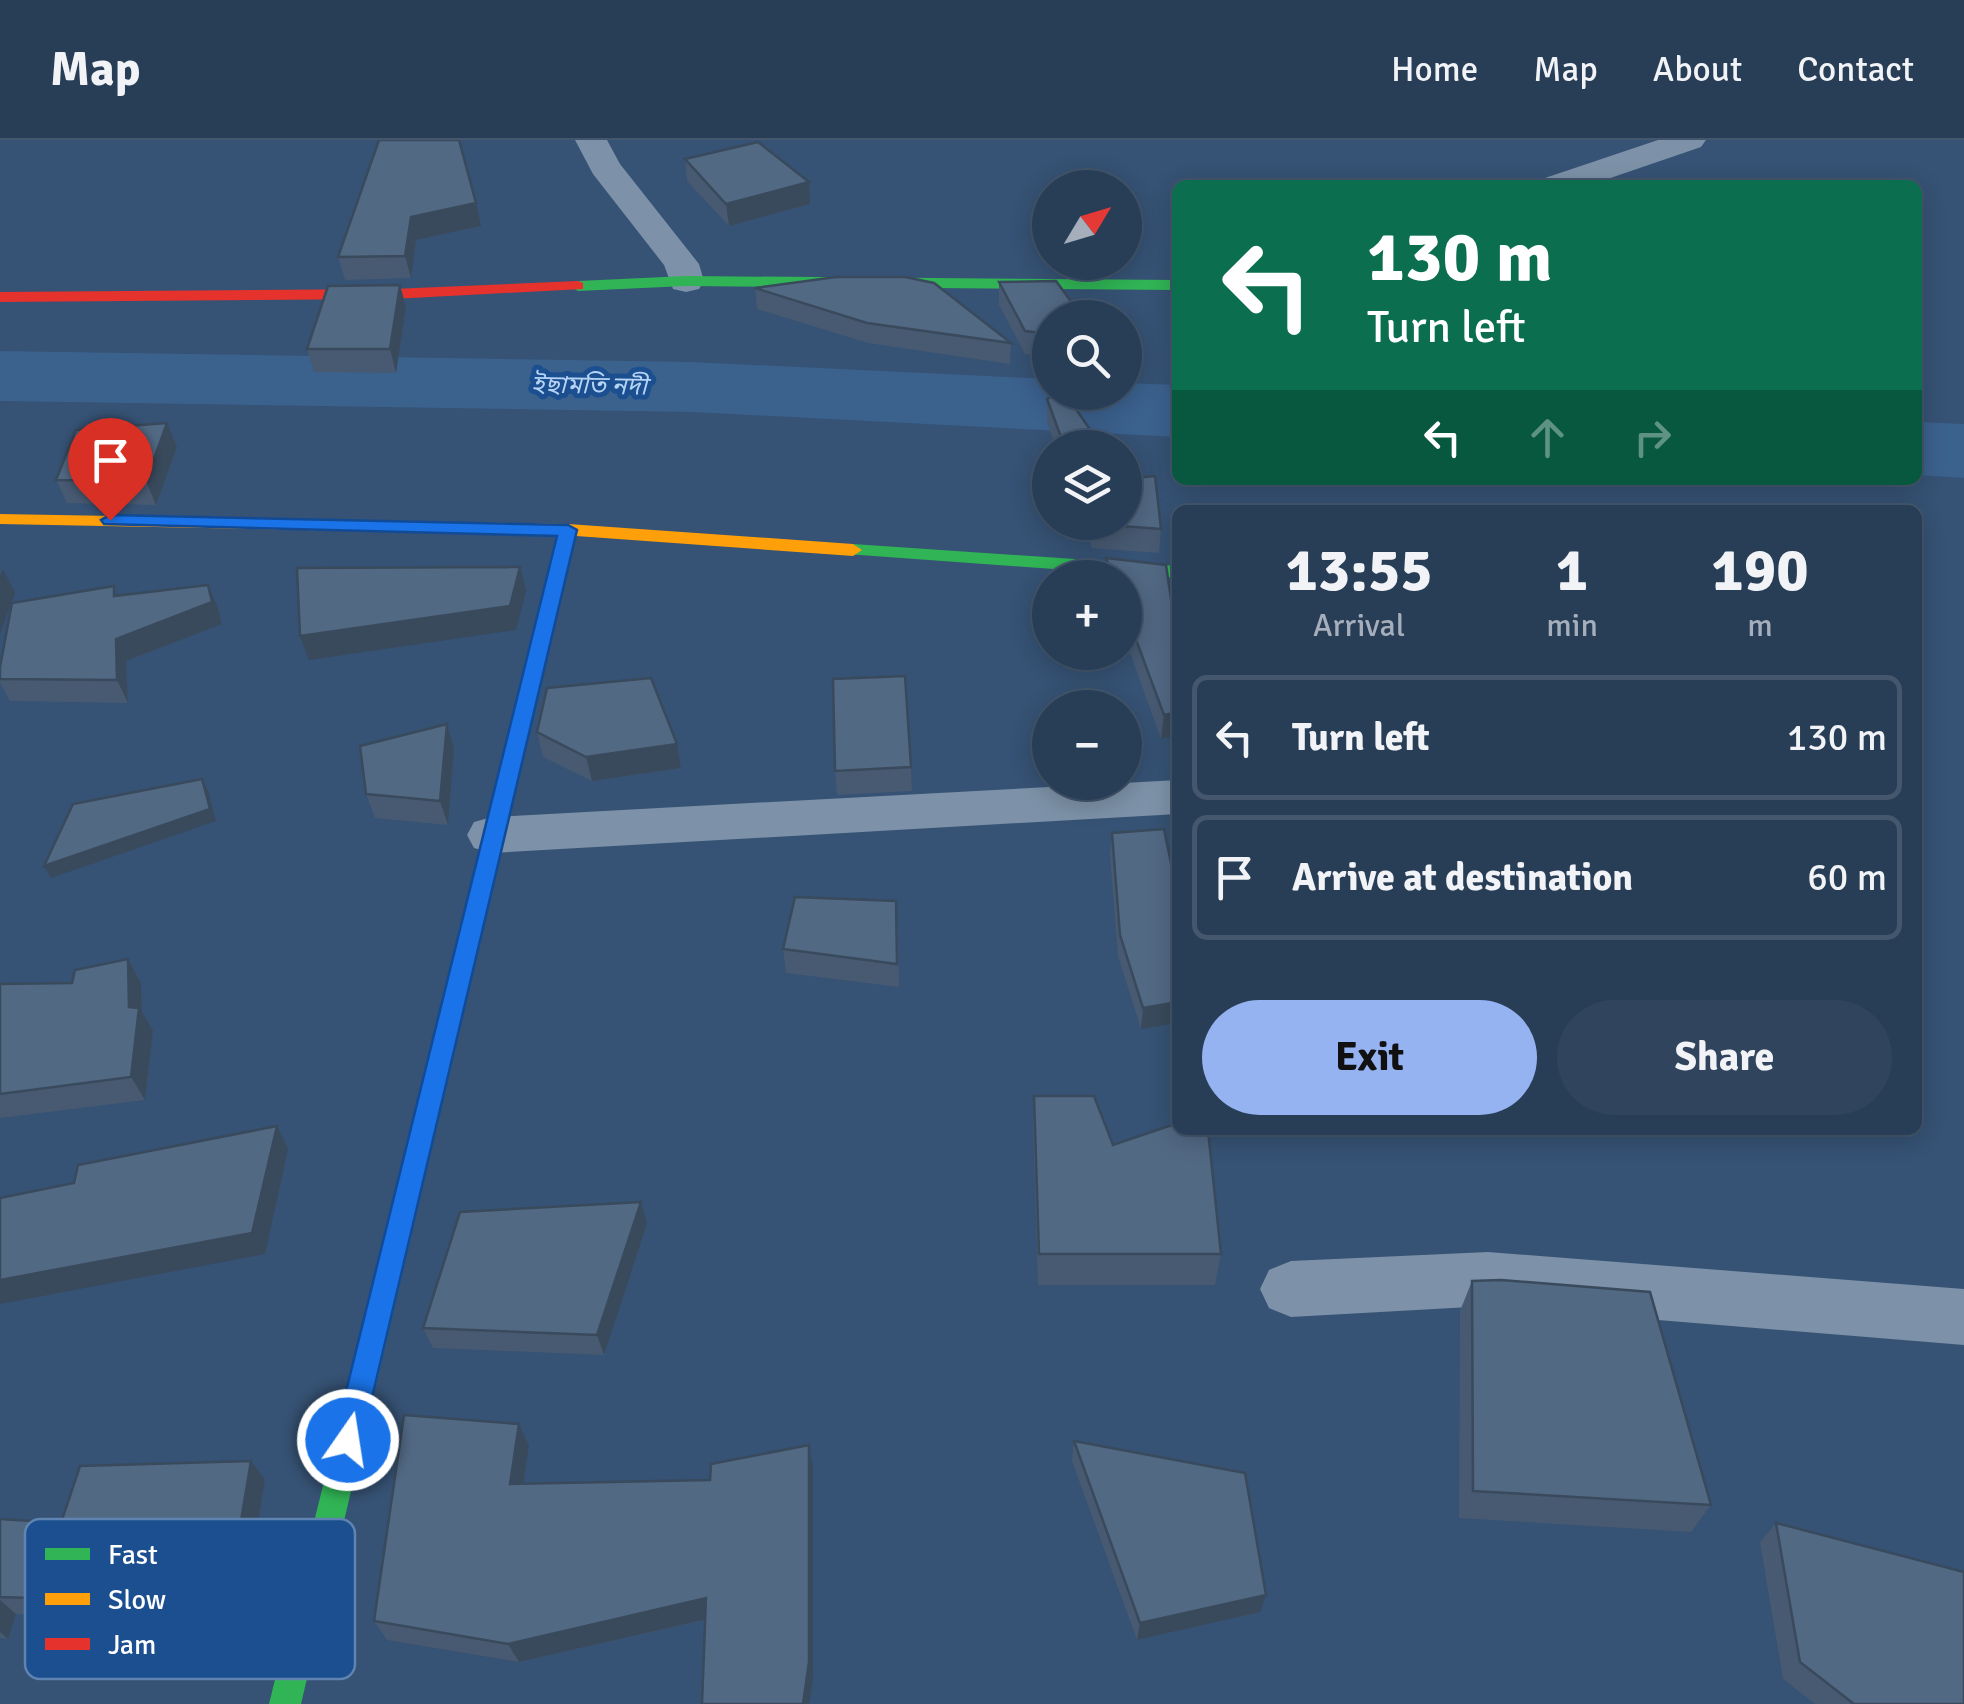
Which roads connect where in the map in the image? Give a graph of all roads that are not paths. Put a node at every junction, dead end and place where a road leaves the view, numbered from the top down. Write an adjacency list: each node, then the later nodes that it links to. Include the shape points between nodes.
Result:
1 (591, 140): 4 (street, via 681,264)
2 (1690, 140): 3 (street)
3 (1572, 180)
4 (686, 281): 5 (street); 6 (street, via 392,294)
5 (1172, 285)
6 (0, 297)
7 (0, 519): 8 (street)
8 (568, 530): 9 (street); 11 (street)
9 (1172, 572)
10 (1172, 798): 11 (street)
11 (492, 834): 14 (street)
12 (1291, 1289): 13 (street, via 1488,1280)
13 (1964, 1317)
14 (329, 1519)
15 (291, 1679): 16 (street)
16 (285, 1704)

